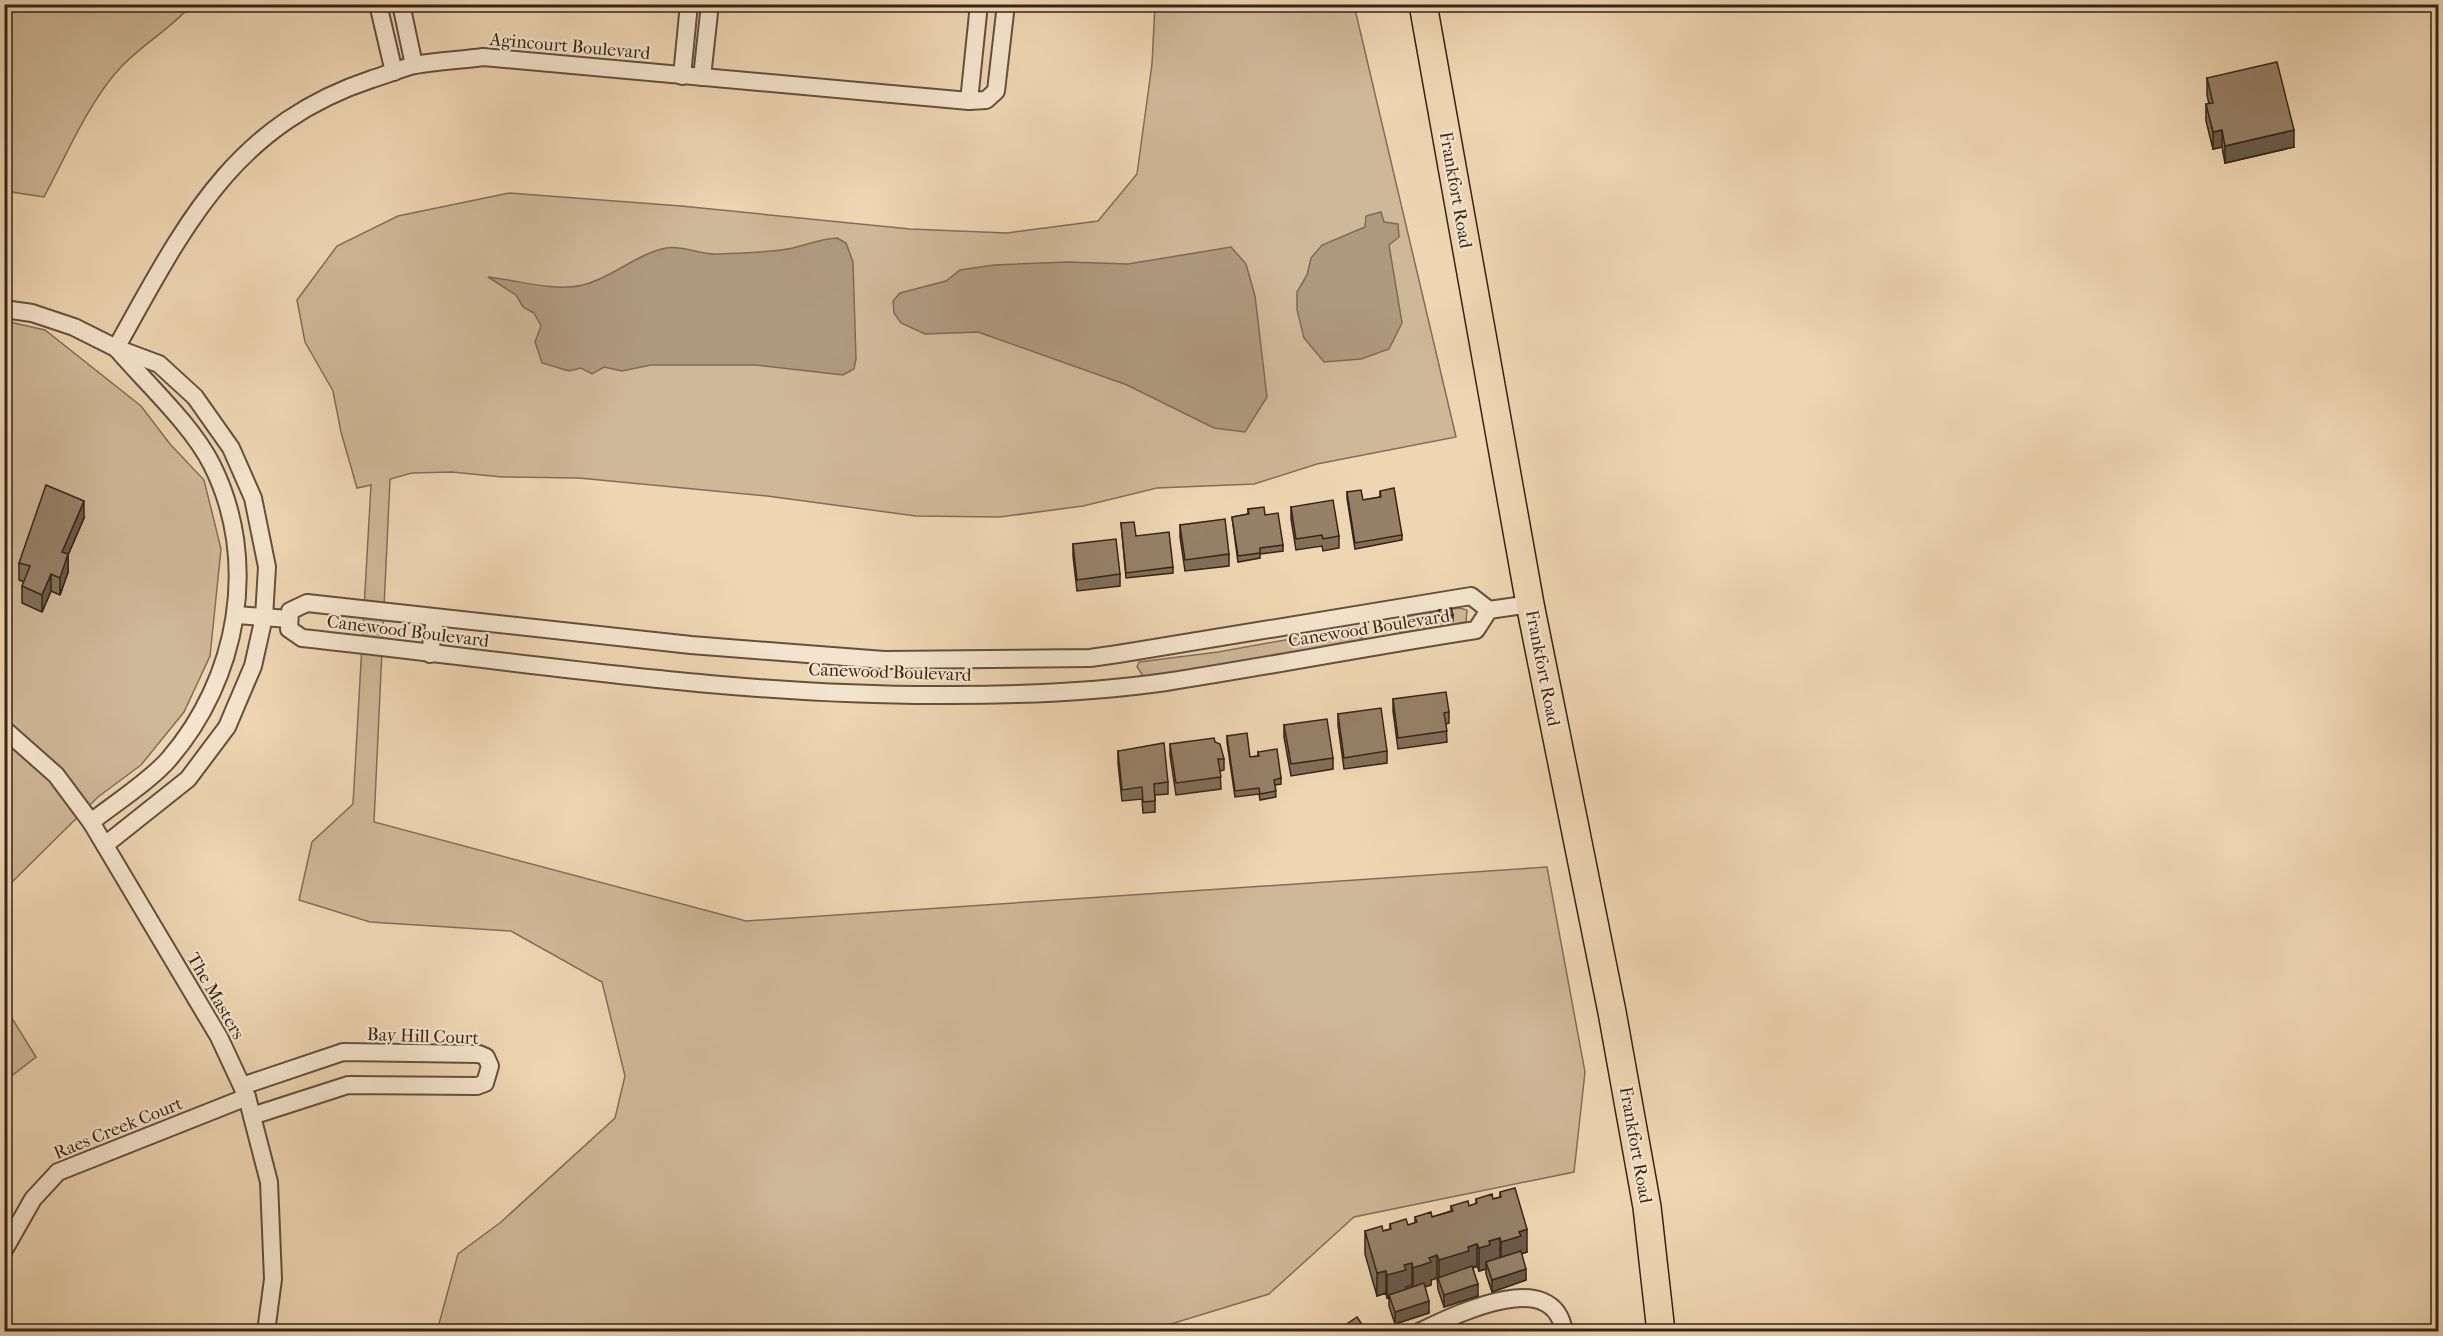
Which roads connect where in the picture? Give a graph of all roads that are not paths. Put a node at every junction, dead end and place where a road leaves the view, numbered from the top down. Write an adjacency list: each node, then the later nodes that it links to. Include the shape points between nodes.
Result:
1 (378, 4): 9 (street)
2 (400, 4): 8 (street)
3 (689, 4): 10 (street)
4 (710, 4): 11 (street)
5 (979, 4): 12 (street)
6 (1006, 4): 12 (street, Agincourt Boulevard, via 996,91 986,100)
7 (1423, 4): 15 (main road, Frankfort Road)
8 (414, 65): 9 (street, Agincourt Boulevard); 10 (street, Agincourt Boulevard, via 483,57)
9 (394, 72): 14 (street, Agincourt Boulevard, via 334,92 265,135 235,164 184,226)
10 (682, 76): 11 (street, Agincourt Boulevard)
11 (702, 78): 12 (street, Agincourt Boulevard)
12 (969, 101)
13 (4, 309): 14 (street, via 32,313 74,327)
14 (116, 348): 17 (street, via 171,408 212,464 231,514 239,568); 18 (street, via 159,364 195,397 231,448 253,498 267,567)
15 (1530, 604): 16 (street); 31 (main road, Frankfort Road, via 1639,1161)
16 (1489, 610): 19 (street, Canewood Boulevard, via 1471,596 1108,655 957,660 884,660 691,645); 21 (street, Canewood Boulevard, via 1476,630 1163,682 1021,693 886,695 693,681)
17 (237, 615): 18 (street); 23 (street, via 226,657 202,713 168,760)
18 (264, 617): 20 (street); 24 (street, via 253,666 227,727 188,780)
19 (435, 618): 20 (street, Canewood Boulevard, via 308,603 296,606); 21 (street)
20 (288, 619): 21 (street, Canewood Boulevard, via 289,629 302,638)
21 (430, 654)
22 (4, 729): 23 (street, The Masters, via 56,775)
23 (91, 822): 24 (street, The Masters)
24 (105, 845): 25 (street, The Masters, via 219,1037)
25 (244, 1091): 26 (street, The Masters); 26 (street, Bay Hill Court, via 343,1052 479,1054 486,1057 490,1066 485,1083 477,1086 348,1085); 27 (street, Raes Creek Court, via 58,1172 33,1199)
26 (252, 1116): 28 (street, The Masters, via 269,1182 273,1279)
27 (4, 1250)
28 (266, 1332)
29 (1419, 1332): 30 (street, via 1508,1298 1524,1297 1552,1306 1562,1320)
30 (1563, 1332)
31 (1661, 1332)

